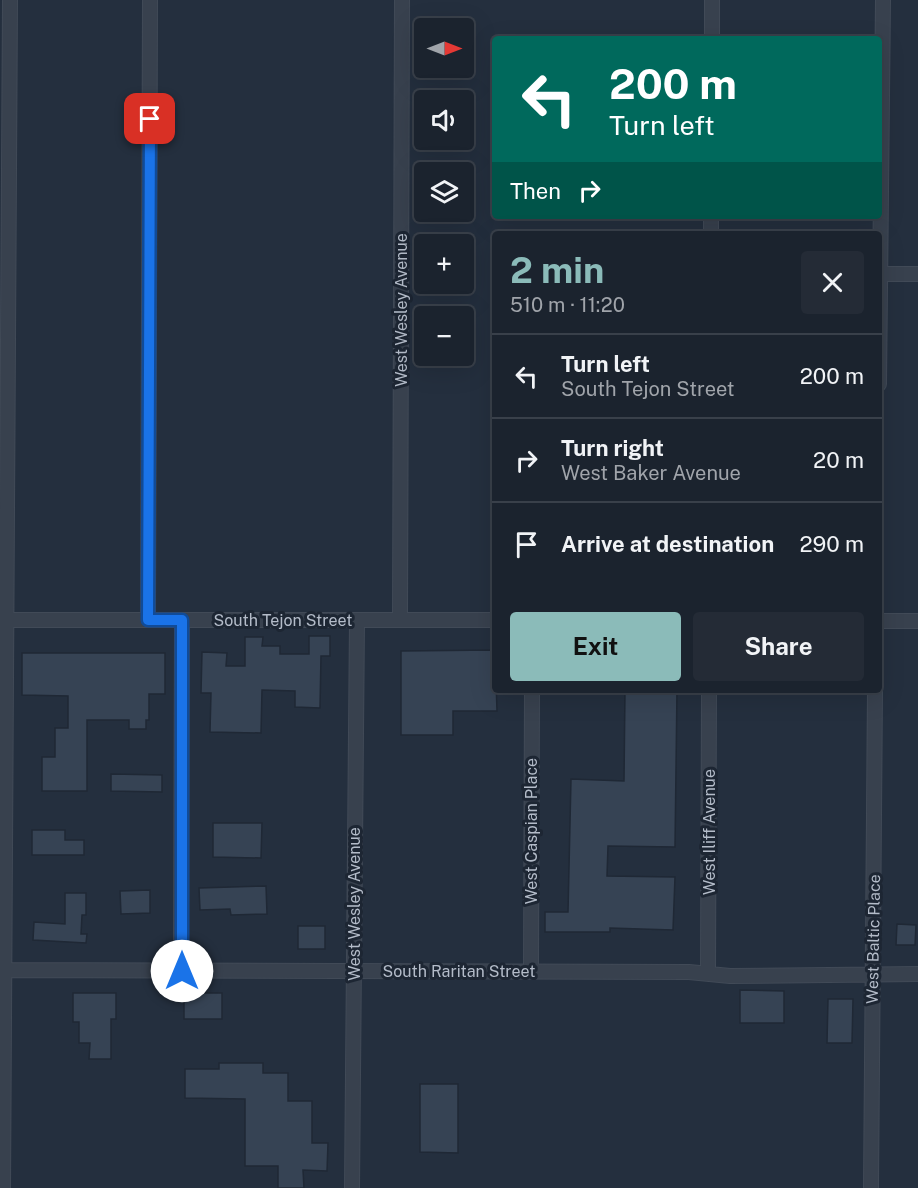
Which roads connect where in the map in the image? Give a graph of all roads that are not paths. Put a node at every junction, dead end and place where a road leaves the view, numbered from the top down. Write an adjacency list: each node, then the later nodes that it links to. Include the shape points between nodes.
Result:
1 (10, 0): 10 (street)
2 (150, 0): 11 (street)
3 (402, 0): 14 (street, West Wesley Avenue)
4 (712, 0): 6 (street)
5 (884, 0): 7 (street)
6 (712, 36)
7 (882, 137)
8 (882, 274): 9 (street)
9 (918, 274)
10 (3, 620): 11 (street, South Tejon Street); 21 (street)
11 (148, 620): 12 (street, South Tejon Street)
12 (182, 620): 13 (street, South Tejon Street); 22 (street)
13 (357, 620): 14 (street, South Tejon Street); 23 (street, West Wesley Avenue)
14 (400, 620): 15 (street, South Tejon Street)
15 (492, 620)
16 (882, 621): 17 (street)
17 (918, 621)
18 (532, 693): 24 (street, West Caspian Place)
19 (709, 693): 25 (street, West Iliff Avenue)
20 (875, 693): 27 (street, West Baltic Place)
21 (3, 970): 22 (street, South Raritan Street); 28 (street)
22 (182, 971): 23 (street, South Raritan Street)
23 (354, 971): 24 (street, South Raritan Street); 29 (street, West Wesley Avenue)
24 (531, 971): 25 (street, South Raritan Street)
25 (708, 974): 27 (street, South Raritan Street)
26 (918, 974): 27 (street, South Raritan Street)
27 (872, 975): 30 (street, West Baltic Place)
28 (3, 1188)
29 (352, 1188)
30 (871, 1188)

